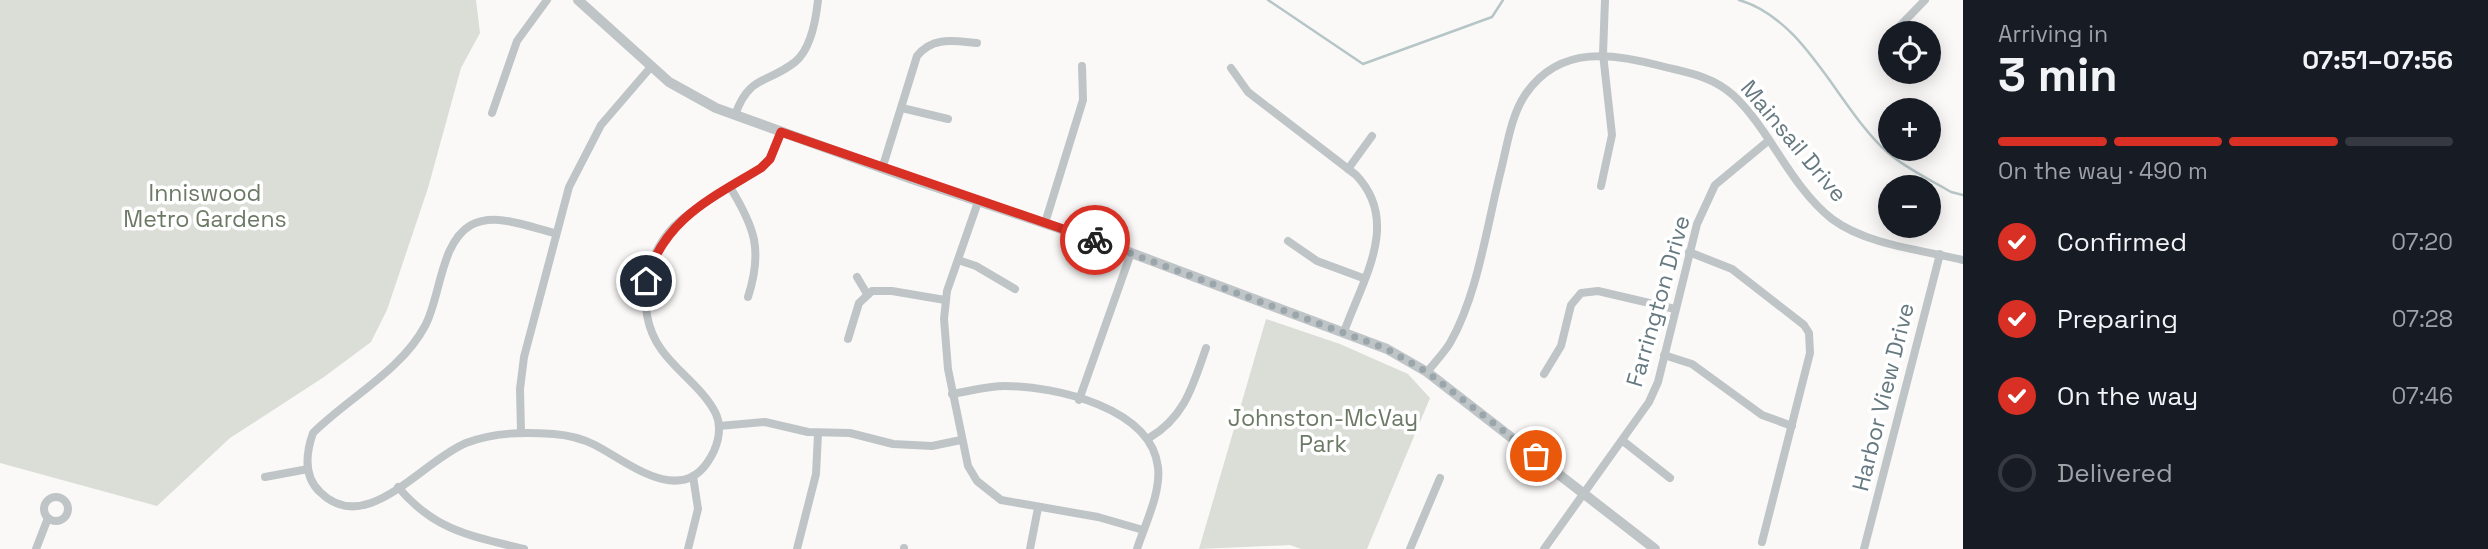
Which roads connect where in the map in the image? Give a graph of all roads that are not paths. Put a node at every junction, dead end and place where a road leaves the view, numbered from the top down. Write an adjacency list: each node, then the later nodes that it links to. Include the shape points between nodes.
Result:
1 (547, 0): 13 (street, via 517,41)
2 (578, 0): 10 (street)
3 (818, 0): 14 (street, via 813,28 797,60 749,86)
4 (1605, 0): 8 (street)
5 (1925, 0): 6 (street)
6 (1905, 21)
7 (977, 43): 12 (street, via 945,40 926,46 912,64)
8 (1603, 54): 18 (street, Mainsail Drive, via 1718,83 1735,97); 21 (street, via 1612,135); 43 (street, Mainsail Drive, via 1555,67 1526,94 1511,130 1466,309 1449,344)
9 (1082, 66): 24 (street, via 1083,100)
10 (650, 68): 14 (street, via 668,82); 25 (street, via 601,125 569,187)
11 (1231, 68): 20 (street, via 1248,92)
12 (902, 108): 15 (street); 19 (street)
13 (492, 113)
14 (735, 115): 16 (street)
15 (948, 119)
16 (781, 132): 19 (street); 22 (street, via 770,159)
17 (1372, 136): 20 (street)
18 (1768, 141): 27 (street, Farrington Drive, via 1715,185); 29 (street, Mainsail Drive, via 1804,191 1832,218 1851,230)
19 (882, 169): 23 (street)
20 (1348, 169): 33 (street, via 1370,190 1378,208 1376,243)
21 (1601, 186)
22 (730, 187): 36 (street, via 754,229 757,246); 47 (street, via 680,220 664,239 646,281 650,327 659,347 709,403)
23 (978, 202): 24 (street); 30 (street)
24 (1045, 223): 28 (street)
25 (555, 233): 49 (street, via 524,358); 54 (street, via 488,220 470,226 455,240 424,328 405,353 313,433 307,450)
26 (1288, 241): 33 (street, via 1317,261)
27 (1689, 252): 38 (street, Farrington Drive); 48 (street, via 1732,269 1809,333 1810,353)
28 (1131, 253): 39 (street); 46 (street)
29 (1940, 254): 31 (street, Mainsail Drive); 74 (street, Harbor View Drive)
30 (958, 260): 34 (street); 37 (street)
31 (1963, 260)
32 (857, 277): 35 (street)
33 (1363, 278): 39 (street)
34 (1015, 289)
35 (867, 294): 37 (street, via 885,290); 40 (street, via 859,303)
36 (748, 297)
37 (946, 300): 45 (street, via 943,339)
38 (1675, 309): 42 (street, Farrington Drive); 44 (street, via 1598,291 1581,293 1571,305 1561,346)
39 (1345, 332): 43 (street)
40 (848, 339)
41 (1206, 348): 51 (street, via 1185,405 1171,424)
42 (1664, 355): 48 (street, via 1692,364 1762,415); 53 (street, Farrington Drive, via 1649,402)
43 (1427, 372): 60 (street)
44 (1544, 374)
45 (953, 394): 46 (street, via 1025,387); 52 (street)
46 (1079, 400): 51 (street, via 1127,417)
47 (719, 426): 50 (street, via 765,422); 55 (street, via 713,455)
48 (1791, 426): 64 (street)
49 (521, 432): 55 (street, via 561,434 592,443 653,478); 59 (street, via 468,443)
50 (818, 434): 52 (street, via 850,433 892,444 932,446); 68 (street, via 816,474)
51 (1149, 438): 63 (street, via 1158,470)
52 (961, 440): 61 (street, via 968,466 988,492 1014,504)
53 (1623, 441): 58 (street); 60 (street, Farrington Drive)
54 (308, 469): 56 (street); 59 (street, via 322,495 345,506 376,503)
55 (693, 476): 67 (street, via 698,509)
56 (265, 477)
57 (1440, 478): 71 (street)
58 (1670, 478)
59 (398, 487): 66 (street, via 432,520 455,532)
60 (1582, 492): 72 (street, Farrington Drive); 73 (street)
61 (1038, 508): 63 (street); 69 (street)
62 (48, 518): 65 (street)
63 (1143, 530): 70 (street)
64 (1762, 542)
65 (36, 549)
66 (524, 549)
67 (688, 549)
68 (797, 549)
69 (1030, 549)
70 (1137, 549)
71 (1410, 549)
72 (1544, 549)
73 (1656, 549)
74 (1864, 549)

